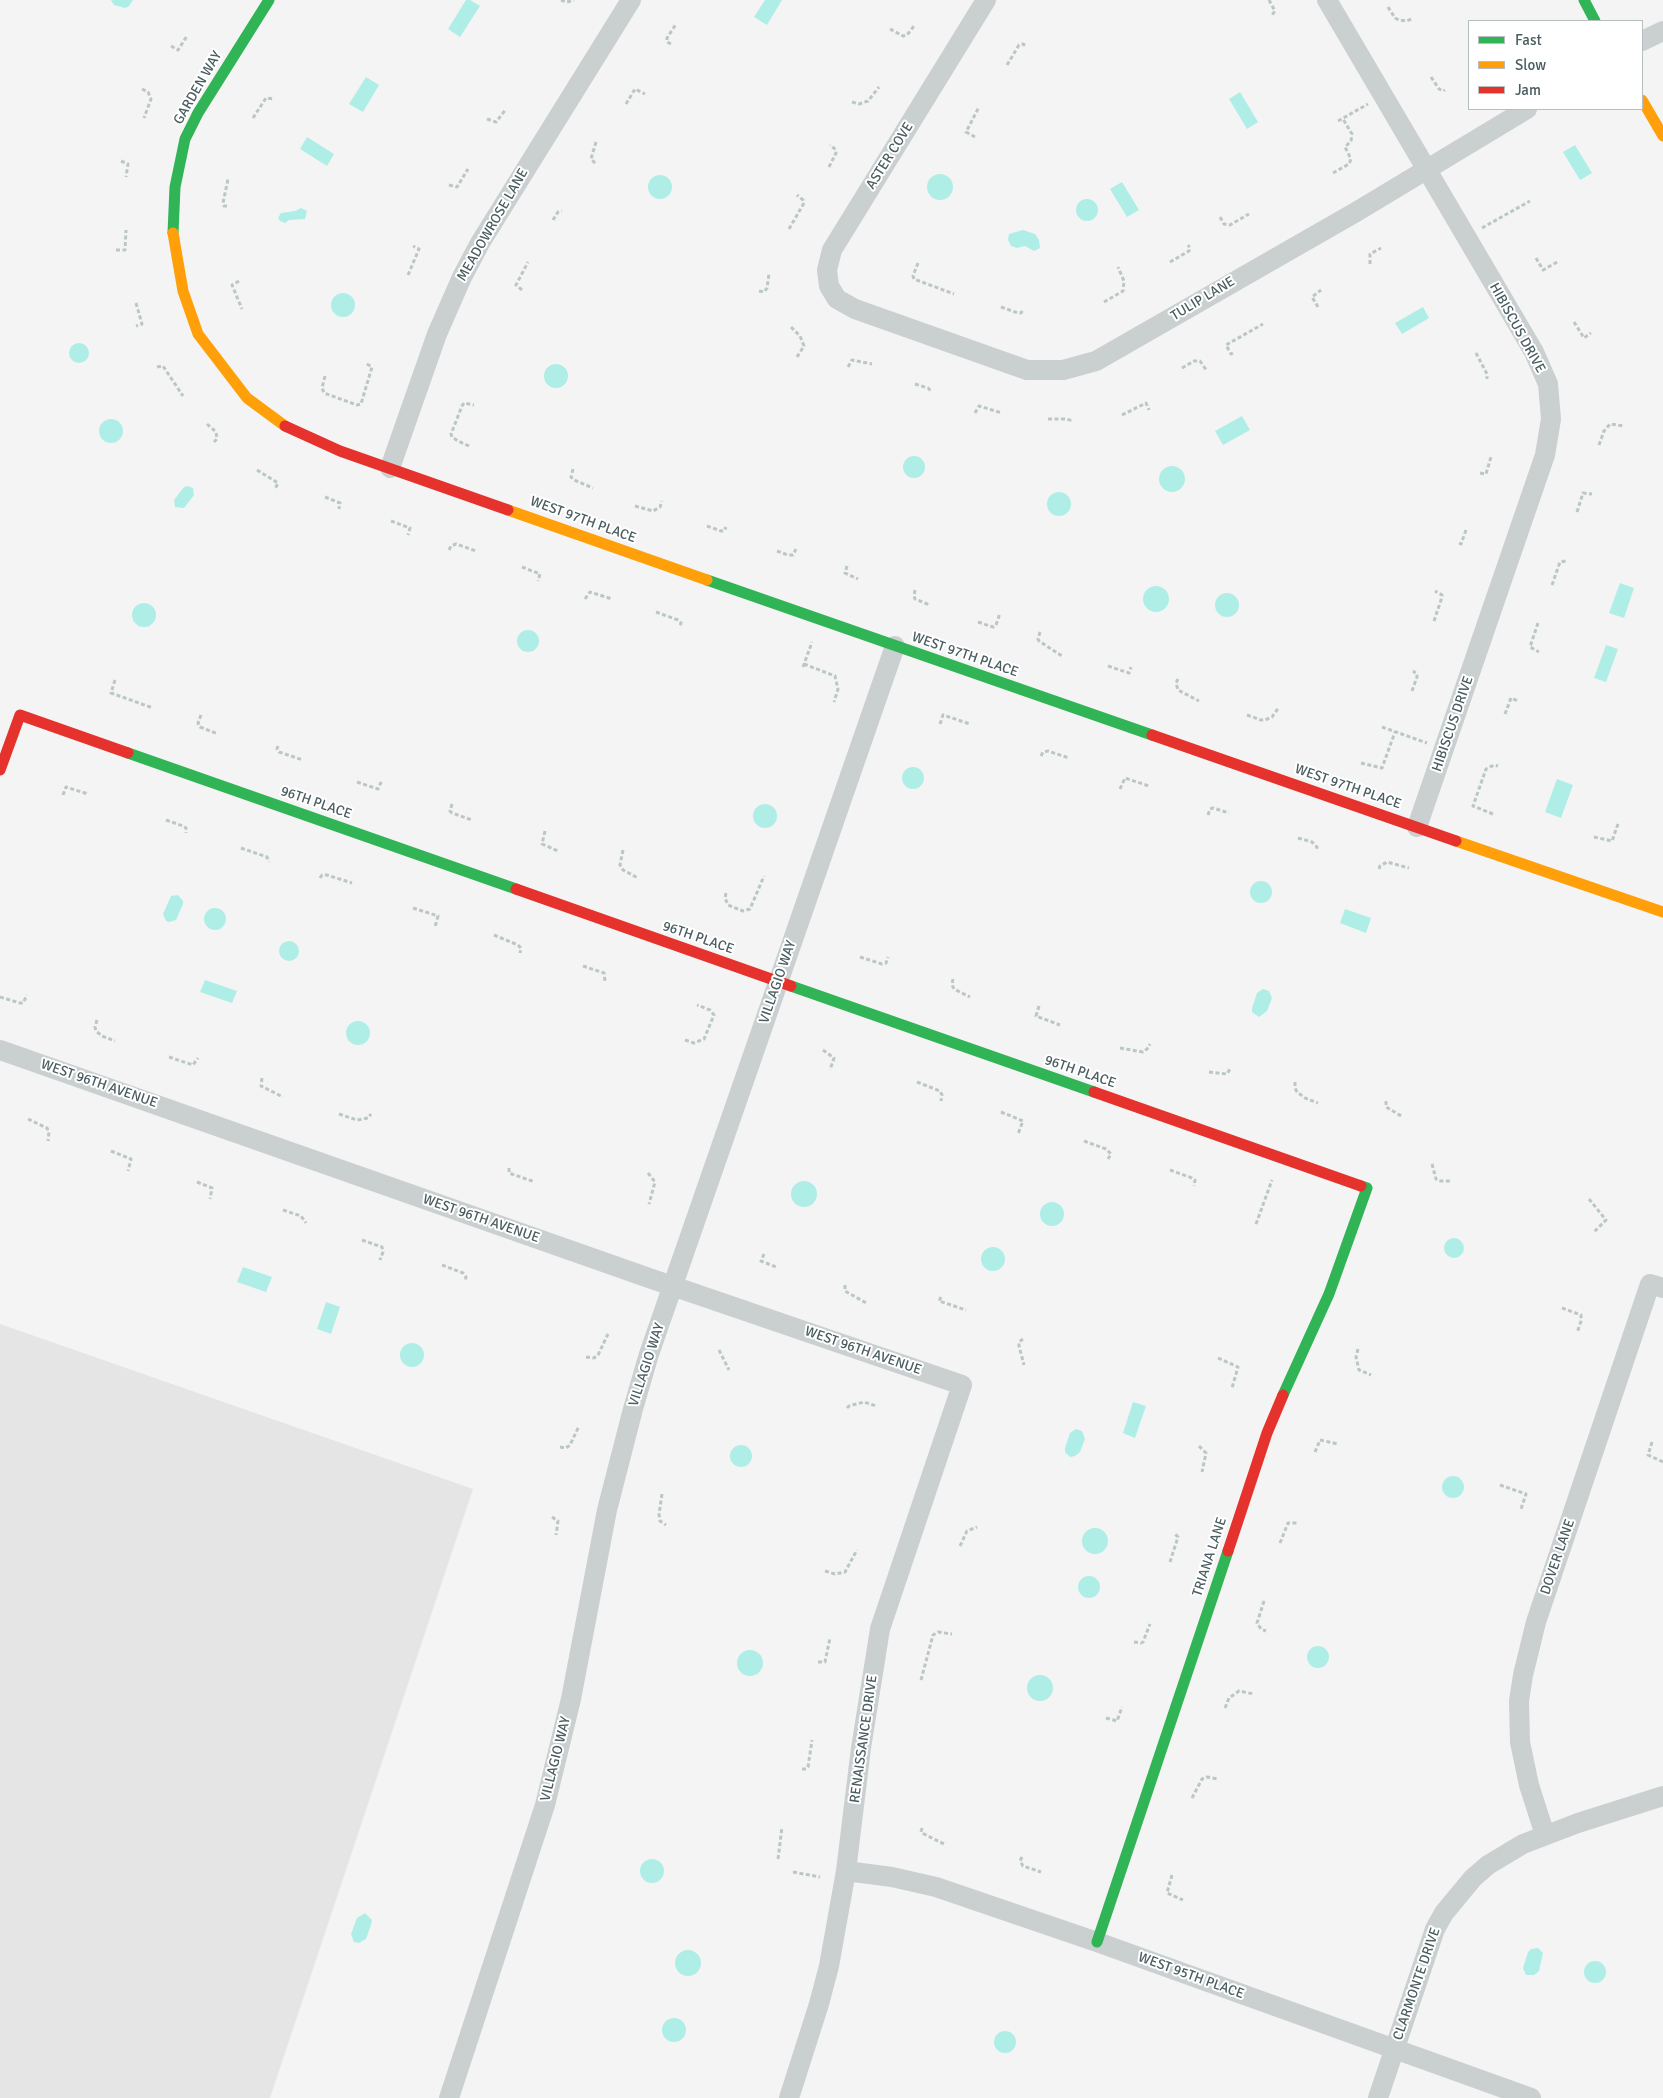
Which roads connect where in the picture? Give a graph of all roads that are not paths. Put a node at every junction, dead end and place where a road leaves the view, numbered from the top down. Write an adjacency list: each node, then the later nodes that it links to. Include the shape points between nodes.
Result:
1 (269, 0): 14 (street, GARDEN WAY, via 202,106 185,139 175,186 174,229 183,291 198,334 247,398)
2 (631, 0): 15 (street, MEADOWROSE LANE, via 462,277 437,334)
3 (986, 0): 13 (street, ASTER COVE, via 832,250 827,270 829,286 837,299)
4 (1327, 0): 12 (street, HIBISCUS DRIVE)
5 (1584, 0): 6 (street)
6 (1595, 20)
7 (1663, 31): 8 (street)
8 (1643, 41)
9 (1643, 102): 11 (street)
10 (1525, 110): 12 (street, TULIP LANE)
11 (1663, 136)
12 (1428, 169): 13 (street, TULIP LANE, via 1119,349 1078,367 1027,370); 18 (street, HIBISCUS DRIVE, via 1534,352 1548,384 1551,419 1545,456)
13 (855, 310)
14 (264, 412): 15 (street, WEST 97TH PLACE, via 318,442)
15 (390, 468): 16 (street, WEST 97TH PLACE)
16 (895, 646): 18 (street, WEST 97TH PLACE); 20 (street, VILLAGIO WAY)
17 (0, 770): 20 (street, 96TH PLACE, via 20,715)
18 (1417, 827): 19 (street, WEST 97TH PLACE)
19 (1663, 912)
20 (778, 982): 22 (street, 96TH PLACE); 23 (street, VILLAGIO WAY)
21 (0, 1050): 23 (street, WEST 96TH AVENUE)
22 (1367, 1188): 29 (street, TRIANA LANE, via 1329,1294 1267,1433)
23 (673, 1286): 25 (street, WEST 96TH AVENUE); 31 (street, VILLAGIO WAY, via 649,1354 607,1510 571,1699 545,1804)
24 (1656, 1286): 27 (street, DOVER LANE, via 1536,1622 1523,1676 1520,1742)
25 (962, 1385): 28 (street, RENAISSANCE DRIVE, via 880,1629)
26 (1663, 1796): 27 (street, CLARMONTE DRIVE)
27 (1545, 1836): 30 (street, CLARMONTE DRIVE, via 1523,1844 1488,1865 1444,1913 1435,1929)
28 (846, 1871): 29 (street, WEST 95TH PLACE, via 936,1887); 32 (street, RENAISSANCE DRIVE, via 829,1966)
29 (1097, 1942): 30 (street, WEST 95TH PLACE)
30 (1394, 2050): 33 (street, CLARMONTE DRIVE); 34 (street, WEST 95TH PLACE)
31 (449, 2098)
32 (789, 2098)
33 (1378, 2098)
34 (1531, 2098)

